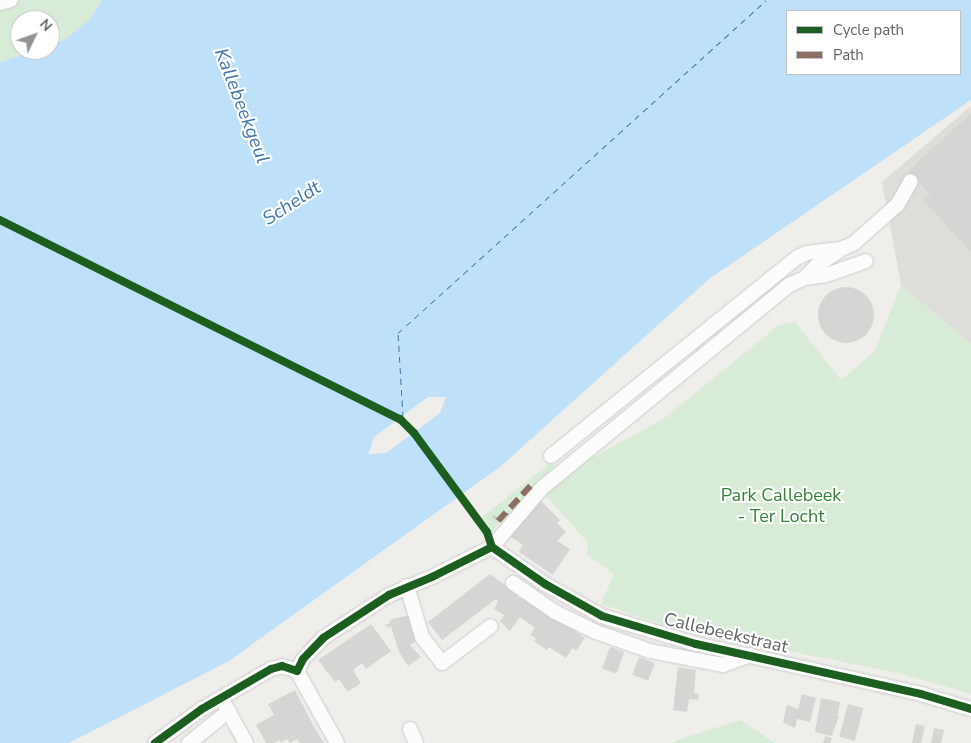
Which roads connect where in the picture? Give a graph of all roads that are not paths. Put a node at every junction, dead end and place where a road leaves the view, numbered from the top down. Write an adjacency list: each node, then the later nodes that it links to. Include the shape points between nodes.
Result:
1 (11, 0): 2 (street)
2 (0, 2)
3 (911, 181): 4 (street, via 898,204 853,244)
4 (841, 249): 6 (street); 7 (street, via 798,257)
5 (866, 261): 6 (street, via 826,275)
6 (805, 278): 8 (street, via 789,285 760,308 542,488)
7 (551, 456)
8 (492, 547): 10 (street); 12 (street, Callebeekstraat, via 545,584 602,616 696,644)
9 (513, 583): 12 (street, Callebeekstraat, via 556,612 596,632 650,651 723,665)
10 (407, 586): 11 (street, via 422,637 442,664); 13 (street, via 323,638)
11 (491, 626)
12 (751, 655): 15 (street, Callebeekstraat, via 921,694)
13 (297, 670): 14 (street, via 282,666 271,668); 21 (street)
14 (220, 698): 16 (street); 18 (street)
15 (971, 709)
16 (229, 711): 19 (street); 20 (street)
17 (410, 729): 22 (street)
18 (155, 743)
19 (189, 743)
20 (246, 743)
21 (338, 743)
22 (416, 743)

